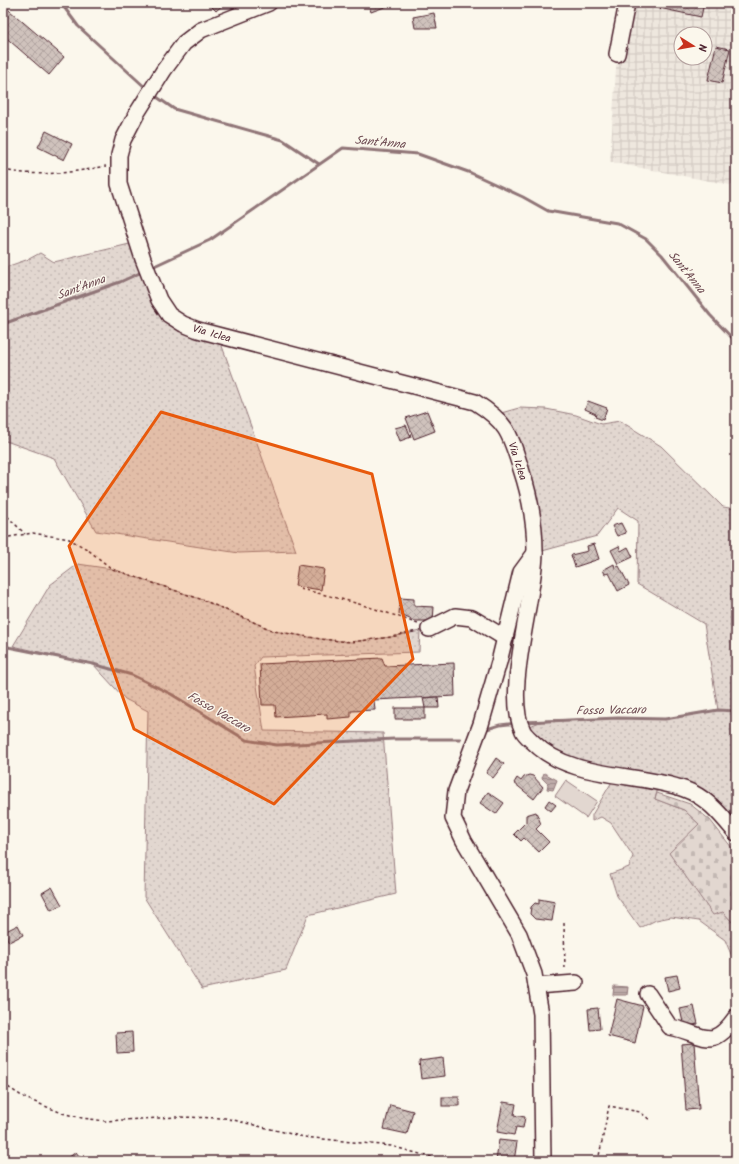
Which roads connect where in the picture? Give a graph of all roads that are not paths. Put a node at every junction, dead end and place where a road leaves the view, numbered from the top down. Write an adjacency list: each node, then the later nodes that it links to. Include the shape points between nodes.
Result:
1 (269, 3): 4 (street, Via Iclea, via 202,30 184,43 162,74 123,140 118,164 119,184 159,300 169,315 198,330 475,402 494,415 510,435 528,489)
2 (626, 3): 3 (street)
3 (617, 54)
4 (535, 553): 6 (street, via 521,572); 7 (street, Via Iclea, via 516,703 521,723 543,752 566,764 684,789 709,802)
5 (429, 629): 6 (street, via 455,616 472,618)
6 (505, 638): 9 (street, via 480,724 456,791 453,818 520,934)
7 (736, 833)
8 (576, 983): 9 (street)
9 (536, 986): 12 (street, via 541,1014)
10 (648, 994): 11 (street, via 670,1026 700,1037 709,1039 721,1035)
11 (736, 1017)
12 (543, 1161)

